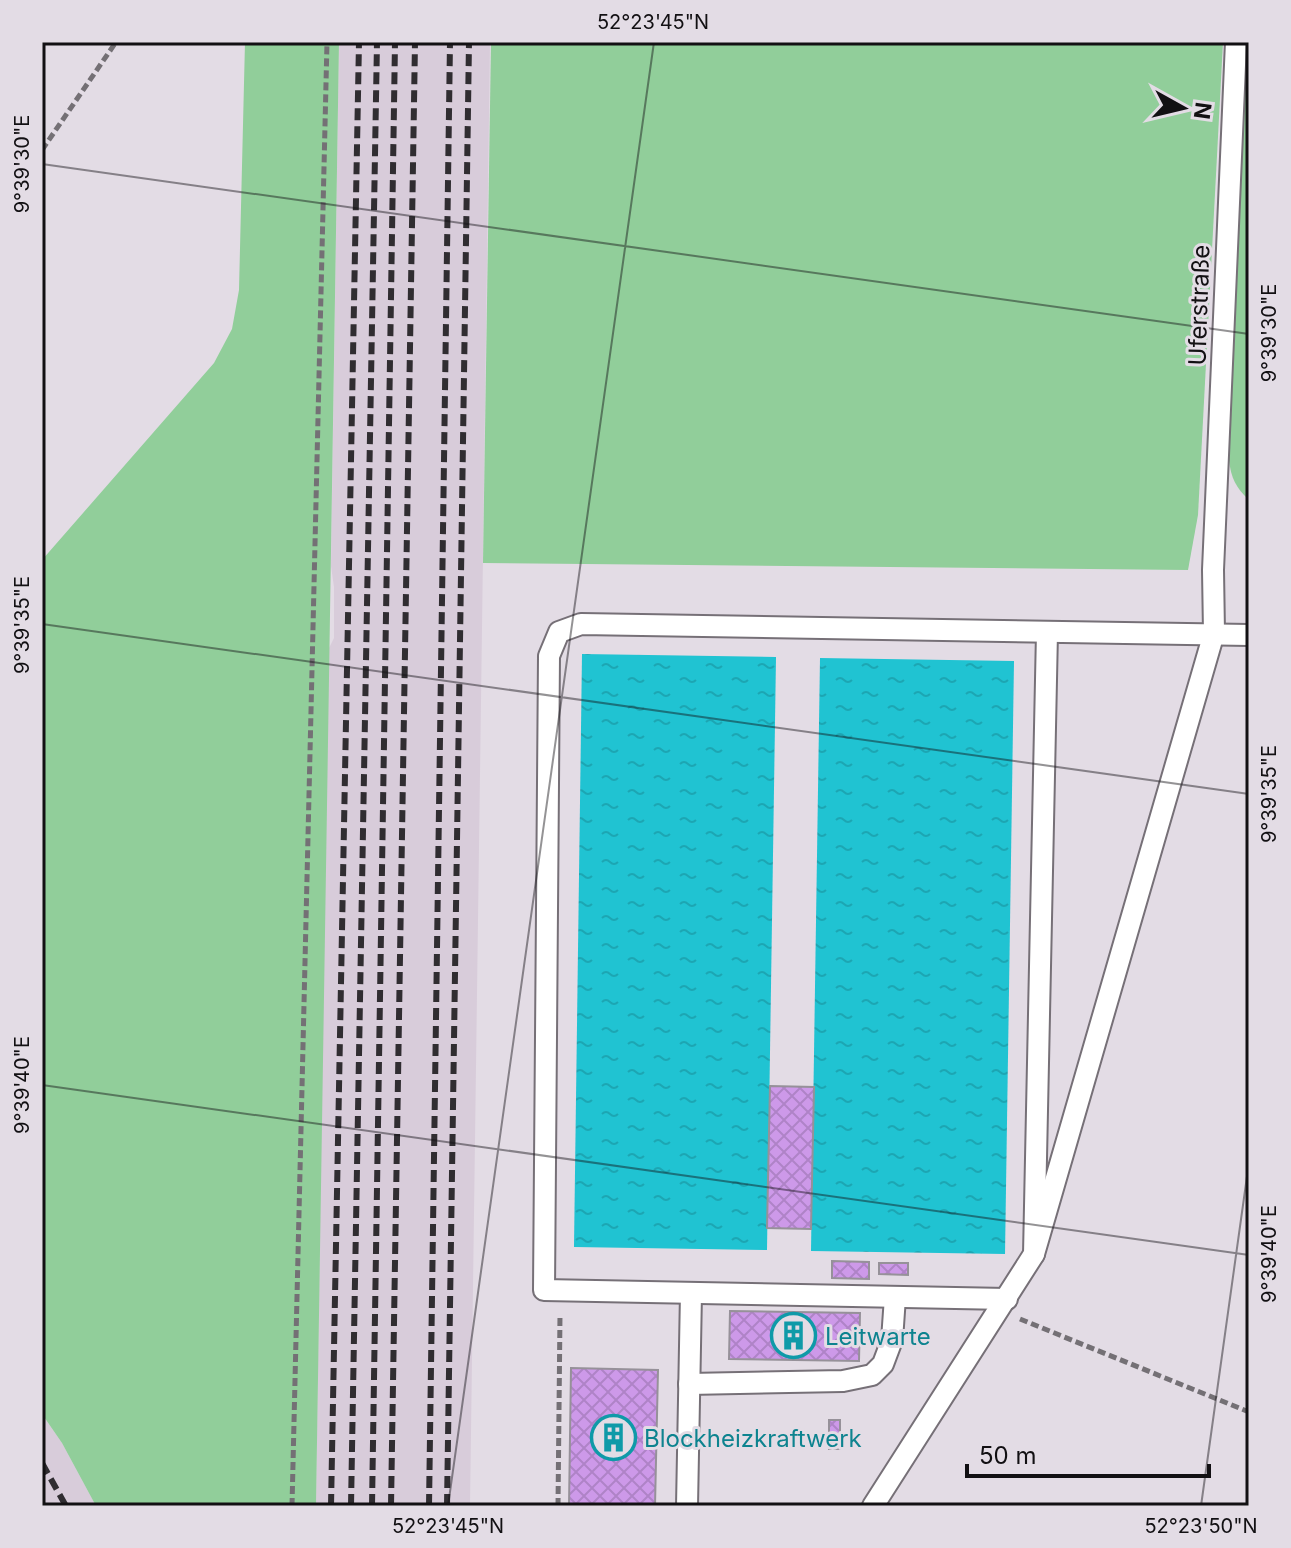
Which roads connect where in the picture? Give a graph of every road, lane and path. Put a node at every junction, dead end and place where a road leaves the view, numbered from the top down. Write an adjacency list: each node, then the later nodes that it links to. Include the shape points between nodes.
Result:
1 (116, 42): 4 (path)
2 (326, 42): 15 (path)
3 (1236, 42): 6 (lane, Uferstraße)
4 (42, 150)
5 (1047, 632): 6 (lane); 8 (lane); 9 (lane, via 581,624 559,632 549,656 544,1290)
6 (1214, 633): 7 (lane); 8 (lane, Uferstraße)
7 (1249, 635)
8 (1034, 1254): 12 (lane)
9 (560, 1290): 10 (lane); 16 (path)
10 (691, 1293): 11 (lane); 13 (lane)
11 (895, 1297): 12 (lane); 13 (lane, via 892,1340 883,1364 872,1375 843,1381)
12 (1004, 1305): 14 (path); 18 (lane)
13 (689, 1384): 17 (lane)
14 (1249, 1412)
15 (292, 1506)
16 (558, 1506)
17 (687, 1506)
18 (873, 1506)

